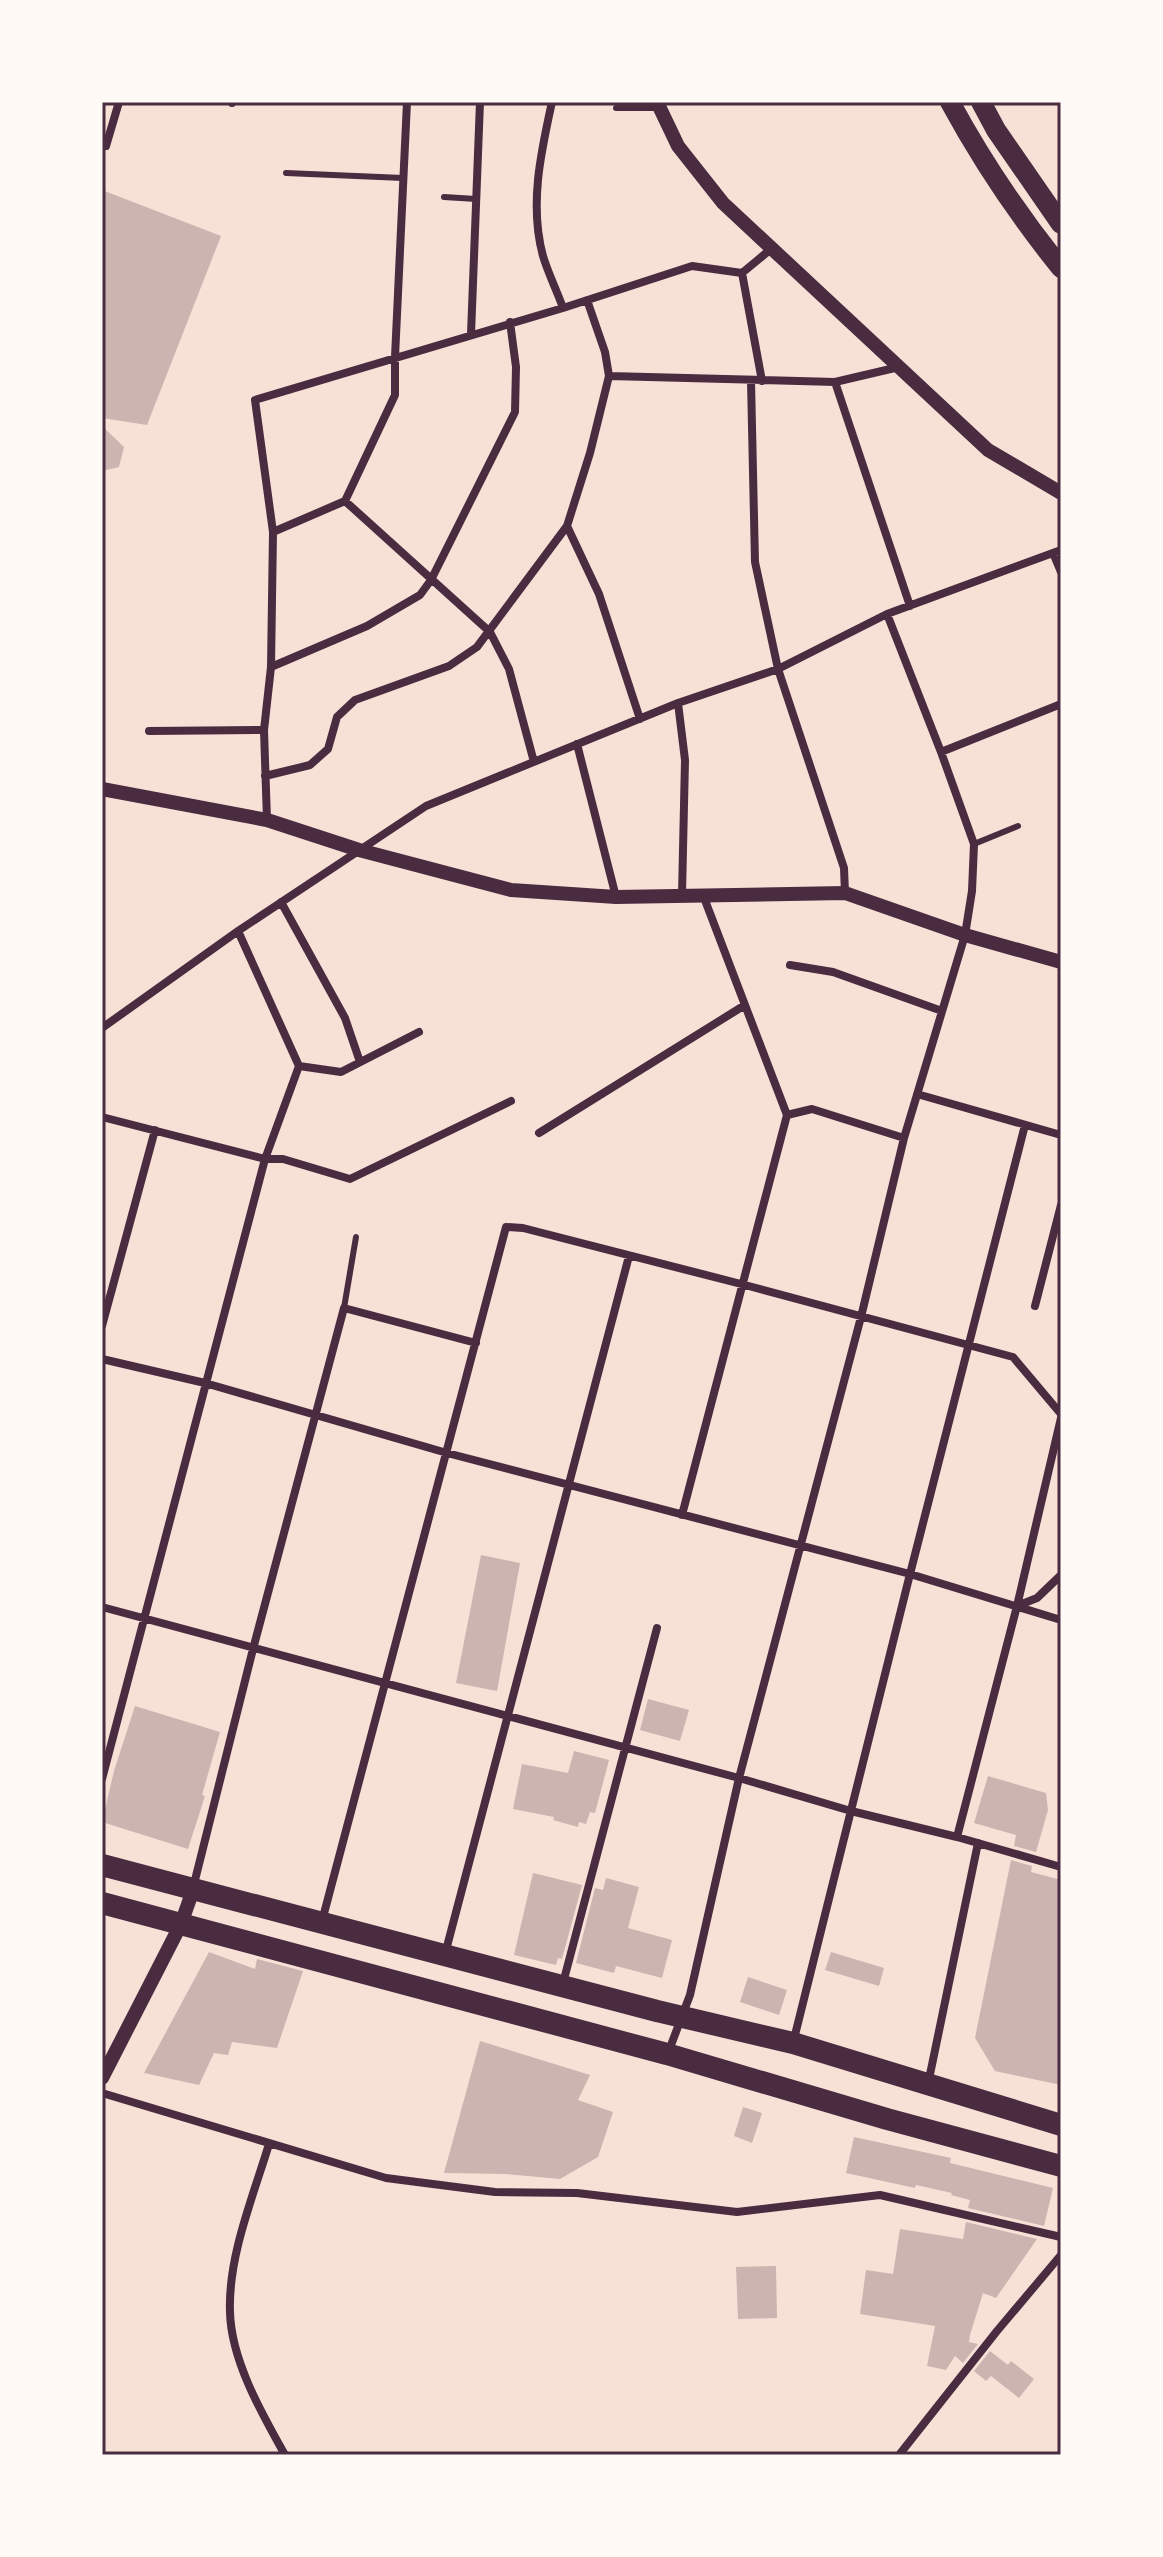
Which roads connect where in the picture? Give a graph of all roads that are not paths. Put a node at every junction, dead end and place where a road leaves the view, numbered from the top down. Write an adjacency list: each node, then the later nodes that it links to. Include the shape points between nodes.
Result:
1 (119, 102): 9 (street)
2 (407, 102): 11 (street)
3 (480, 102): 13 (street)
4 (552, 102): 19 (street, via 536,212 543,255)
5 (950, 102): 16 (main road, via 1030,230)
6 (981, 102): 14 (main road)
7 (658, 105): 8 (lane); 15 (street, via 678,146 723,203)
8 (616, 108)
9 (106, 146)
10 (286, 173): 11 (lane)
11 (403, 178): 22 (street)
12 (444, 197): 13 (lane)
13 (476, 199): 21 (street)
14 (1061, 224)
15 (771, 249): 17 (street); 23 (street)
16 (1061, 268)
17 (742, 273): 18 (street, via 692,266); 26 (street)
18 (587, 300): 19 (street); 24 (street)
19 (563, 308): 20 (street)
20 (510, 322): 21 (street); 34 (street, via 515,412)
21 (471, 334): 22 (street)
22 (395, 357): 29 (street, via 395,395); 31 (street, via 255,400)
23 (899, 367): 27 (street); 28 (street, via 988,450)
24 (609, 376): 25 (street); 30 (street)
25 (751, 381): 26 (street); 39 (street, via 755,562)
26 (762, 381): 27 (street)
27 (835, 382): 35 (street)
28 (1061, 493)
29 (345, 501): 31 (street); 34 (street)
30 (567, 526): 37 (street); 42 (street, via 599,594)
31 (273, 532): 38 (street)
32 (1057, 552): 33 (street); 35 (street)
33 (1061, 572)
34 (431, 580): 37 (street); 38 (street, via 420,595 367,626)
35 (910, 606): 36 (street)
36 (887, 614): 39 (street); 46 (street)
37 (490, 632): 47 (street, via 509,669); 48 (street, via 449,666 355,700 337,717 328,749 310,765)
38 (271, 667): 43 (street)
39 (778, 669): 40 (street); 54 (street, via 844,868)
40 (678, 703): 42 (street); 55 (street, via 685,760)
41 (1061, 704): 46 (street)
42 (640, 719): 45 (street)
43 (264, 730): 44 (street); 48 (street)
44 (149, 731)
45 (577, 744): 47 (street); 57 (street)
46 (941, 752): 52 (street)
47 (534, 762): 53 (street, via 426,806)
48 (265, 776): 50 (street)
49 (102, 789): 50 (street)
50 (267, 820): 53 (street)
51 (1018, 826): 52 (lane)
52 (974, 844): 60 (street)
53 (359, 850): 57 (street, via 511,890); 58 (street)
54 (845, 893): 56 (street); 60 (street)
55 (682, 895): 56 (street); 57 (street)
56 (703, 895): 63 (street)
57 (616, 897)
58 (281, 902): 59 (street); 67 (street, via 345,1018)
59 (238, 931): 65 (street); 68 (street)
60 (965, 935): 61 (street); 64 (street)
61 (1061, 962)
62 (790, 965): 64 (street, via 833,972)
63 (745, 1005): 71 (street); 75 (street)
64 (942, 1011): 69 (street)
65 (102, 1028)
66 (419, 1032): 67 (street)
67 (360, 1062): 68 (street, via 341,1072)
68 (299, 1066): 78 (street)
69 (917, 1094): 73 (street); 77 (street)
70 (511, 1101): 78 (street, via 350,1179 283,1159)
71 (787, 1115): 77 (street, via 812,1109); 82 (street)
72 (102, 1117): 74 (street)
73 (1025, 1125): 76 (street); 88 (street)
74 (155, 1130): 78 (street); 86 (street)
75 (539, 1133)
76 (1061, 1135)
77 (904, 1138): 85 (street)
78 (265, 1159): 90 (street)
79 (1061, 1205): 83 (street)
80 (356, 1237): 84 (lane)
81 (629, 1256): 82 (street); 87 (street, via 506,1227); 94 (street)
82 (745, 1285): 85 (street); 95 (street)
83 (1035, 1306)
84 (344, 1308): 87 (street); 91 (street)
85 (861, 1317): 88 (street); 96 (street)
86 (102, 1326)
87 (476, 1343): 93 (street)
88 (970, 1346): 92 (street, via 1013,1357); 97 (street)
89 (102, 1359): 90 (street)
90 (205, 1383): 91 (street); 101 (street)
91 (315, 1416): 93 (street); 104 (street)
92 (1061, 1416): 99 (street)
93 (447, 1453): 94 (street); 105 (street)
94 (570, 1485): 95 (street); 106 (street)
95 (682, 1515): 96 (street)
96 (799, 1546): 97 (street); 108 (street)
97 (910, 1574): 99 (street); 110 (street)
98 (1061, 1575): 99 (street, via 1037,1598)
99 (1017, 1606): 102 (street); 111 (street)
100 (102, 1607): 101 (street)
101 (145, 1619): 104 (street); 109 (street)
102 (1061, 1620)
103 (657, 1628): 107 (street)
104 (253, 1649): 105 (street); 115 (street)
105 (386, 1684): 106 (street); 117 (street)
106 (509, 1717): 107 (street); 119 (street)
107 (624, 1747): 108 (street); 120 (street)
108 (739, 1778): 110 (street); 121 (street)
109 (102, 1779)
110 (851, 1811): 111 (street); 122 (street)
111 (957, 1837): 112 (street)
112 (978, 1843): 114 (street); 125 (street)
113 (102, 1865): 115 (highway)
114 (1061, 1867)
115 (193, 1890): 117 (highway); 118 (street)
116 (102, 1903): 118 (highway)
117 (322, 1922): 119 (highway)
118 (181, 1924): 123 (highway); 124 (street)
119 (445, 1955): 120 (highway)
120 (563, 1986): 121 (highway)
121 (683, 2016): 122 (highway); 123 (street)
122 (793, 2043): 125 (highway)
123 (667, 2054): 129 (highway)
124 (102, 2078)
125 (928, 2085): 127 (highway)
126 (102, 2093): 128 (street)
127 (1061, 2125)
128 (269, 2144): 130 (street, via 386,2178 495,2192 577,2193 737,2212 880,2195); 133 (street, via 236,2251 230,2312 238,2354)
129 (1061, 2166)
130 (1061, 2237)
131 (1061, 2255): 132 (street)
132 (905, 2453)
133 (285, 2455)

